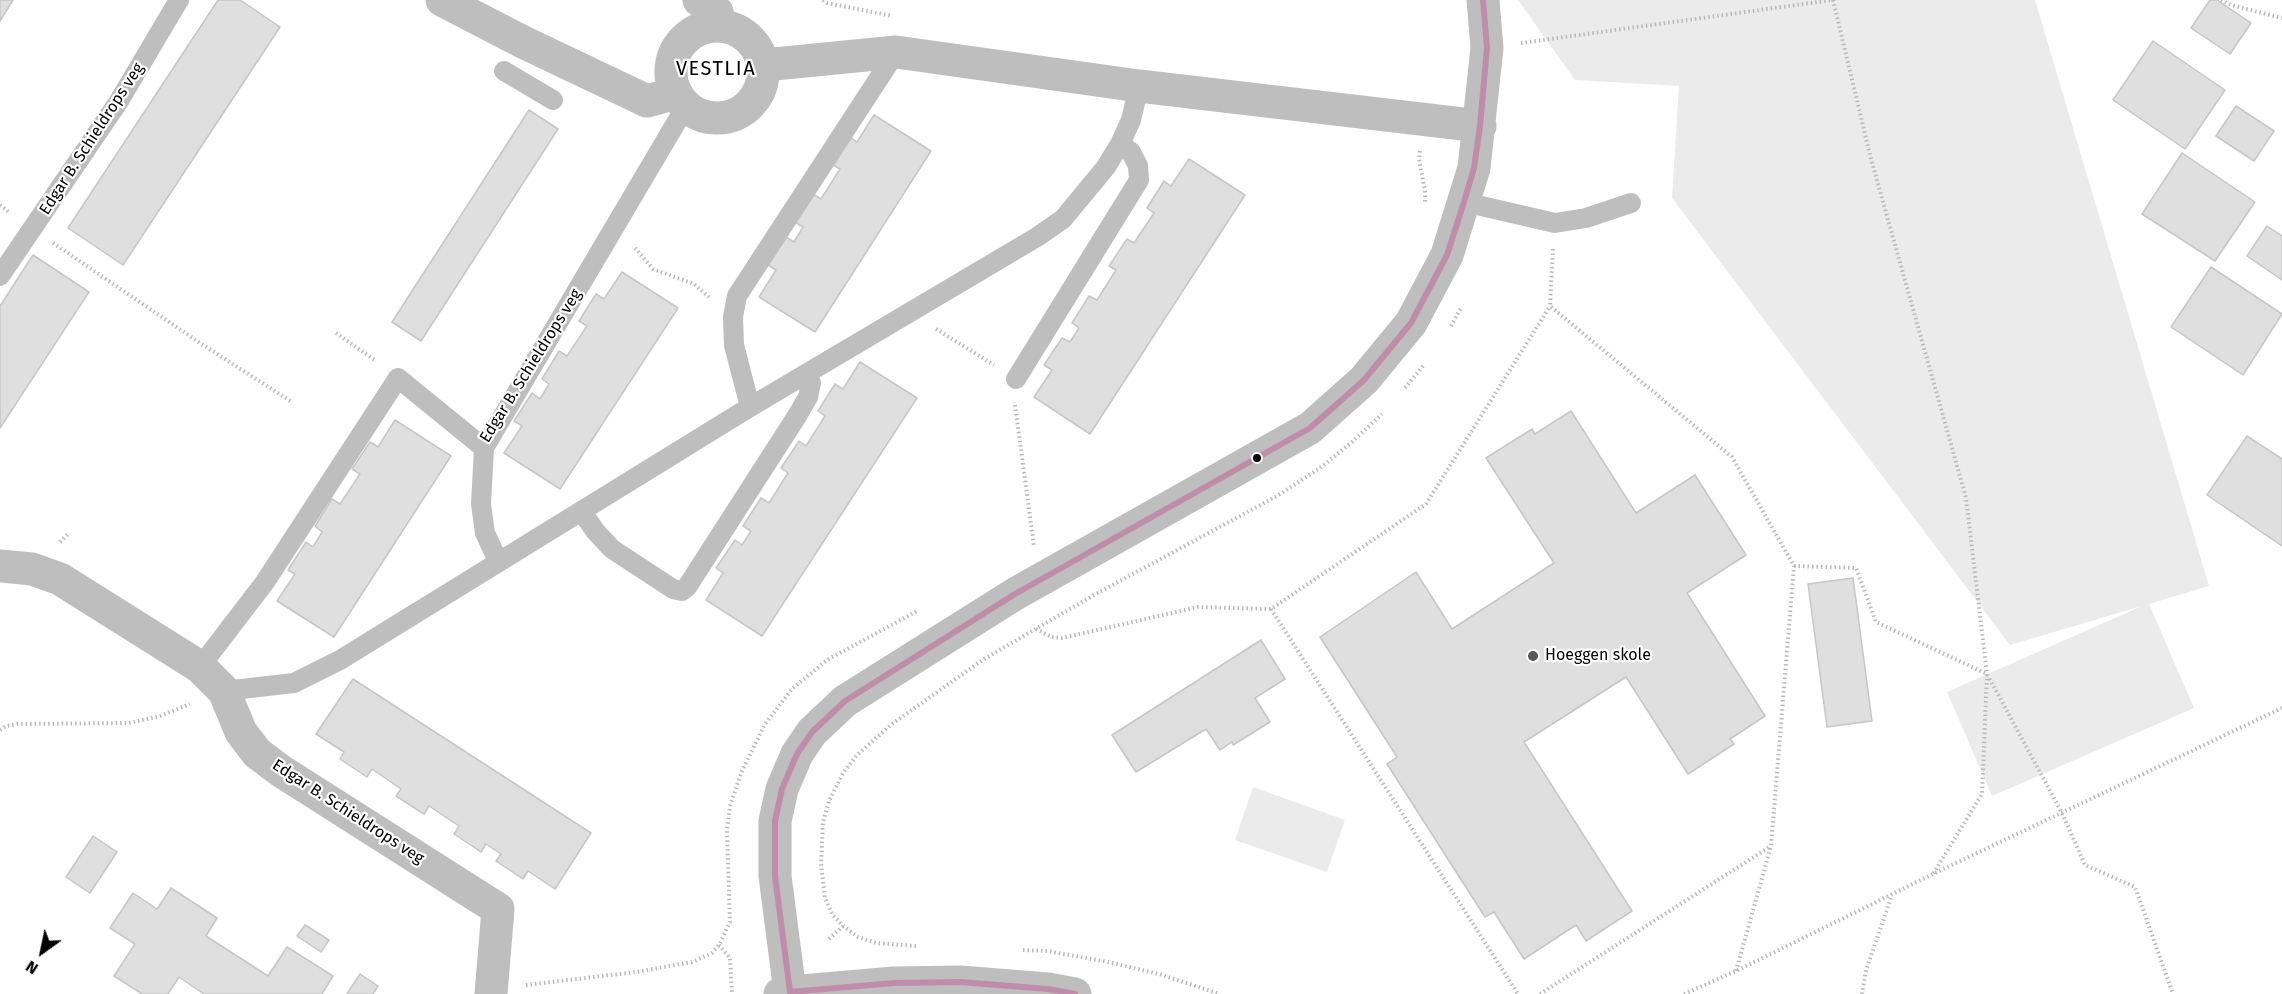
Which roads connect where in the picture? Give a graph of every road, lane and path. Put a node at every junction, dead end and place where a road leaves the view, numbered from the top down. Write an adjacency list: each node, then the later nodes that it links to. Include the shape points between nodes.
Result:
1 (179, 0): 25 (lane, Edgar B. Schieldrops veg, via 119,102)
2 (442, 0): 14 (street, via 647,101)
3 (699, 0): 8 (street, via 717,12)
4 (1483, 0): 9 (street)
5 (1832, 0): 9 (path); 50 (path, via 1871,159 1966,498)
6 (2221, 0): 7 (path)
7 (2282, 18)
8 (719, 25): 11 (street, via 749,37); 14 (street, via 689,34 675,51 671,78)
9 (1487, 48): 16 (street)
10 (896, 52): 11 (street); 13 (street); 30 (lane, via 747,278 737,296)
11 (764, 65): 14 (street, via 757,96 746,109 731,116 699,115)
12 (504, 71): 15 (lane)
13 (1139, 86): 16 (street); 17 (lane)
14 (681, 99): 23 (lane, Edgar B. Schieldrops veg)
15 (553, 100)
16 (1480, 126): 19 (street)
17 (1120, 144): 29 (lane, via 1063,219); 36 (lane, via 1131,152 1139,180)
18 (1419, 159): 22 (path)
19 (1464, 202): 24 (lane); 65 (street, via 1447,255 1411,323 1364,380 1310,428 1015,594 845,701 812,732 797,754 782,789 775,821 775,876)
20 (1630, 203): 24 (lane, via 1586,218)
21 (0, 205): 25 (path)
22 (1425, 210)
23 (619, 221): 30 (path, via 637,252 653,268 694,284); 41 (lane, Edgar B. Schieldrops veg)
24 (1555, 223): 28 (path)
25 (33, 229): 26 (lane, Edgar B. Schieldrops veg); 38 (path)
26 (0, 276)
27 (1466, 298): 32 (path)
28 (1550, 306): 46 (path, via 1732,457); 47 (path, via 1425,504)
29 (910, 313): 34 (lane); 36 (path)
30 (733, 317): 39 (lane, via 734,345)
31 (336, 333): 35 (path)
32 (1446, 333)
33 (1425, 364): 37 (path)
34 (808, 374): 39 (lane); 42 (lane, via 808,397 797,416 682,591 612,549)
35 (398, 378): 41 (lane, Edgar B. Schieldrops veg); 49 (lane, via 265,582)
36 (1016, 379): 43 (path, via 1017,426)
37 (1398, 396)
38 (292, 402)
39 (750, 407): 42 (lane)
40 (1383, 412): 48 (path, via 1320,468 1277,496)
41 (484, 448): 44 (lane, via 481,504 485,533)
42 (582, 512): 44 (lane)
43 (1034, 549)
44 (498, 561): 51 (lane, via 340,660 294,684)
45 (0, 566): 49 (street, Edgar B. Schieldrops veg, via 32,569 60,579)
46 (1794, 566): 50 (path, via 1856,568 1876,622); 55 (path)
47 (1271, 609): 48 (path, via 1198,607 1062,638); 70 (path)
48 (1036, 629): 58 (path, via 984,659 892,724 856,755 843,773 829,801 821,842 825,897 832,914)
49 (200, 667): 51 (street, Edgar B. Schieldrops veg)
50 (1987, 674): 54 (path); 56 (path, via 1982,794)
51 (224, 691): 53 (path, via 160,716 129,723 18,724); 66 (street, Edgar B. Schieldrops veg, via 241,732 257,753 498,909)
52 (2282, 708): 54 (path)
53 (0, 730)
54 (2062, 813): 56 (path); 74 (path, via 2085,865 2135,887)
55 (1771, 846): 63 (path); 71 (path)
56 (1933, 874): 57 (path)
57 (1893, 894): 63 (path); 73 (path, via 1866,970)
58 (843, 926): 59 (path); 61 (path, via 876,943)
59 (829, 939)
60 (719, 945): 67 (path, via 730,958)
61 (917, 946)
62 (1012, 949): 69 (path, via 1108,962)
63 (1736, 971): 72 (path)
64 (1014, 990): 65 (street, via 960,982 894,983); 68 (street)
65 (785, 993)
66 (491, 994)
67 (732, 994)
68 (1075, 994)
69 (1220, 994)
70 (1518, 994)
71 (1540, 994)
72 (1684, 994)
73 (1862, 994)
74 (2174, 994)

